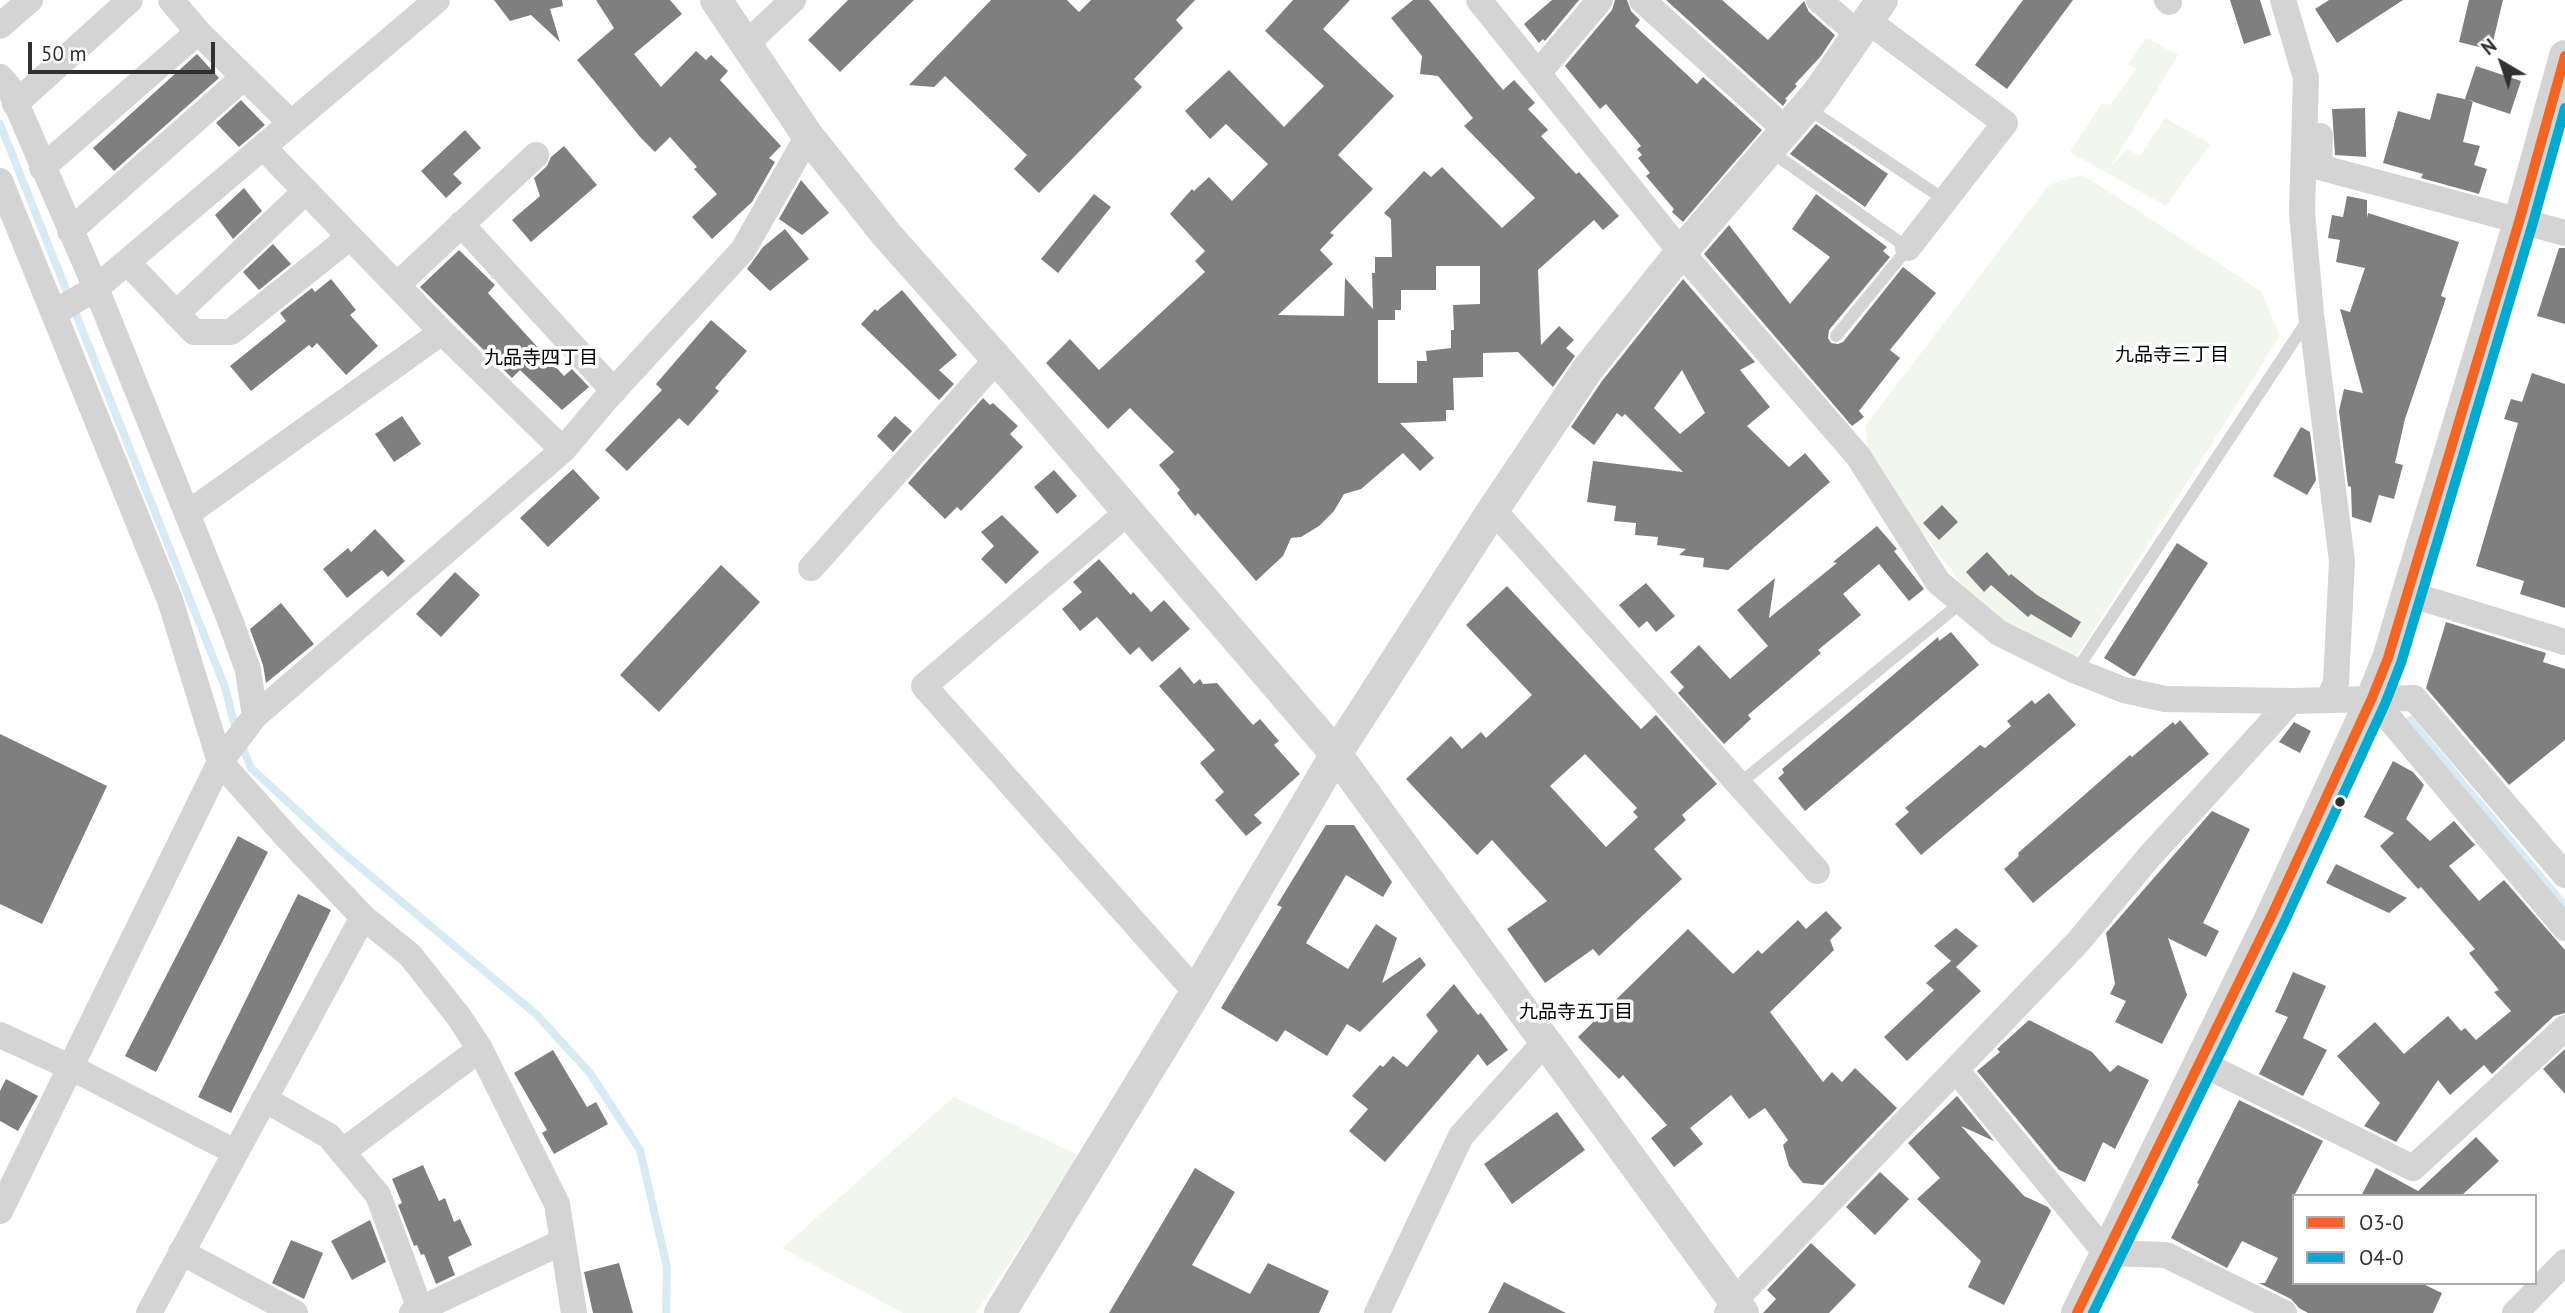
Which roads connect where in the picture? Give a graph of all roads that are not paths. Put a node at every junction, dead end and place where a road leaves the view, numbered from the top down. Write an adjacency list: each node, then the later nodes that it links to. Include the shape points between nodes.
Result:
1 (30, 0): 14 (street)
2 (130, 0): 21 (street)
3 (171, 0): 15 (street)
4 (716, 0): 16 (street)
5 (793, 0): 16 (street)
6 (1479, 0): 18 (street)
7 (1600, 0): 18 (street)
8 (1642, 0): 23 (street)
9 (1819, 0): 13 (street)
10 (2283, 0): 43 (street, via 2306,78 2302,212)
11 (2298, 0): 31 (street, via 2321,79 2319,167)
12 (419, 6): 22 (street)
13 (1869, 18): 23 (street); 30 (street, via 2005,122)
14 (0, 26)
15 (198, 32): 20 (street); 27 (street)
16 (745, 45): 24 (street)
17 (2565, 56): 31 (street)
18 (1539, 72): 37 (street)
19 (0, 77): 21 (street)
20 (244, 78): 22 (street); 33 (street)
21 (15, 104): 27 (street)
22 (290, 122): 25 (street)
23 (1786, 129): 30 (lane); 36 (lane); 37 (street)
24 (808, 136): 46 (street, via 886,234); 47 (street, via 743,250)
25 (264, 148): 29 (street); 38 (street)
26 (536, 155): 32 (street)
27 (42, 168): 33 (street)
28 (0, 181): 41 (street)
29 (306, 191): 35 (street); 42 (street)
30 (1945, 200): 36 (street)
31 (2519, 222): 34 (street); 53 (street)
32 (461, 224): 39 (street); 47 (street)
33 (70, 231): 40 (street)
34 (2565, 233)
35 (350, 237): 39 (street); 42 (street, via 231,332 194,332)
36 (1908, 248): 45 (lane)
37 (1681, 252): 49 (street, via 1587,370); 54 (street, via 1858,456 1938,582)
38 (127, 262): 40 (street); 42 (street)
39 (397, 285): 44 (street)
40 (96, 288): 41 (street); 51 (street)
41 (54, 313): 62 (street, via 170,600)
42 (176, 314)
43 (2311, 314): 56 (lane); 58 (street, via 2342,561 2336,683)
44 (442, 332): 48 (street); 51 (street)
45 (1836, 336)
46 (997, 359): 50 (street); 52 (street)
47 (614, 391): 48 (street)
48 (563, 450): 60 (street)
49 (1493, 510): 61 (street); 63 (street)
50 (1128, 512): 61 (street); 68 (street, via 924,686)
51 (187, 514): 60 (street, via 248,670)
52 (811, 568)
53 (2409, 594): 55 (street); 57 (street)
54 (1962, 602): 56 (street, via 1999,633); 63 (lane)
55 (2565, 642)
56 (2076, 671): 59 (street, via 2124,690 2165,699)
57 (2372, 698): 58 (street); 65 (street, via 2414,698); 67 (street); 73 (street)
58 (2328, 699): 59 (street)
59 (2291, 701): 75 (street, via 2078,942)
60 (255, 716): 62 (street)
61 (1336, 754): 68 (street); 71 (street)
62 (220, 762): 66 (street); 74 (street)
63 (1739, 784): 64 (street)
64 (1817, 871)
65 (2565, 875)
66 (363, 917): 72 (street, via 410,955); 76 (street)
67 (2565, 928)
68 (1196, 992): 89 (street)
69 (2565, 1028): 73 (street, via 2413,1168)
70 (0, 1035): 74 (street)
71 (1545, 1042): 84 (street); 90 (street, via 1461,1136)
72 (480, 1049): 78 (street); 80 (street, via 556,1204)
73 (2201, 1063): 82 (street)
74 (70, 1067): 77 (street); 79 (street)
75 (1956, 1070): 82 (street); 84 (street)
76 (264, 1099): 77 (street); 78 (street, via 329,1136)
77 (235, 1152): 81 (street)
78 (342, 1152): 85 (street, via 378,1195)
79 (0, 1211)
80 (562, 1242): 85 (street); 88 (street)
81 (181, 1252): 86 (street); 87 (street)
82 (2106, 1253): 91 (street); 92 (street, via 2166,1255)
83 (2565, 1262): 93 (street)
84 (1735, 1309)
85 (416, 1311)
86 (149, 1313)
87 (295, 1313)
88 (574, 1313)
89 (1000, 1313)
90 (1377, 1313)
91 (2077, 1313)
92 (2284, 1313)
93 (2515, 1313)

